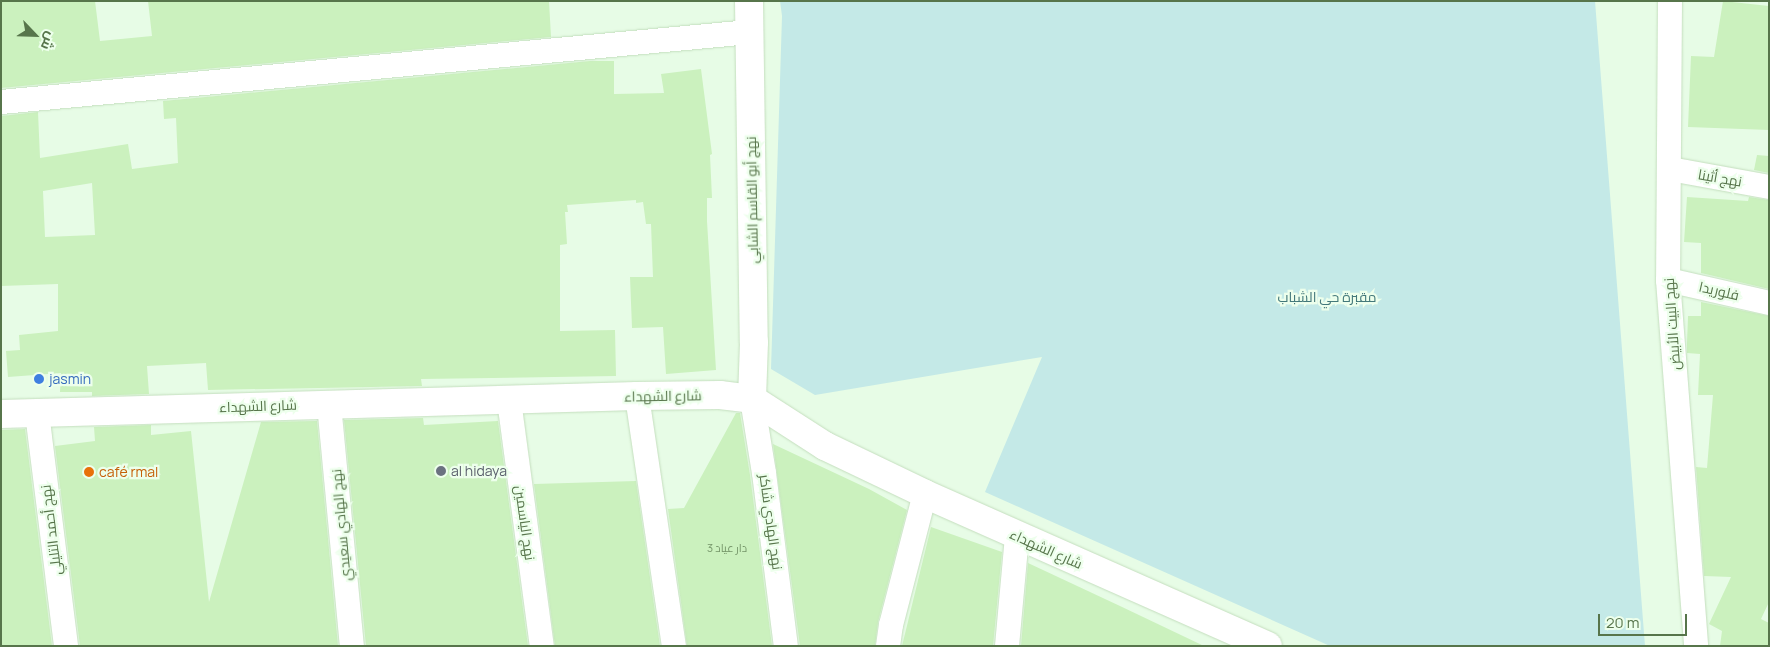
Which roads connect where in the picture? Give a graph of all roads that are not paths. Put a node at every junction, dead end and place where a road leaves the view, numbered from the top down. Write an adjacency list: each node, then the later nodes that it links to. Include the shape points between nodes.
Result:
1 (749, 1): 3 (street, نهج أبو القاسم الشابي)
2 (1670, 1): 5 (street, نهج البيت الأبيض)
3 (750, 32): 4 (street); 10 (street, نهج أبو القاسم الشابي)
4 (1, 102)
5 (1670, 169): 6 (street, نهج أثينا); 7 (street, نهج البيت الأبيض)
6 (1769, 187)
7 (1668, 280): 8 (street, فلوريدا); 26 (street, نهج البيت الأبيض)
8 (1769, 303)
9 (637, 396): 10 (street, شارع الشهداء, via 720,395); 11 (street, شارع الشهداء); 21 (street)
10 (752, 399): 15 (street, شارع الشهداء, via 825,446); 22 (street, نهج الهادي شاكر)
11 (509, 400): 12 (street, شارع الشهداء); 20 (street, نهج الياسمين)
12 (329, 404): 13 (street, شارع الشهداء); 19 (street, نهج الهادي سعيدي)
13 (37, 413): 14 (street, شارع الشهداء); 18 (street, نهج أحمد التليلي)
14 (1, 414)
15 (925, 494): 16 (street, شارع الشهداء); 23 (street)
16 (1017, 536): 17 (street, شارع الشهداء); 24 (street)
17 (1232, 636): 25 (street, شارع الشهداء)
18 (66, 646)
19 (352, 646)
20 (542, 646)
21 (674, 646)
22 (786, 646)
23 (888, 646)
24 (1007, 646)
25 (1268, 646)
26 (1696, 646)

